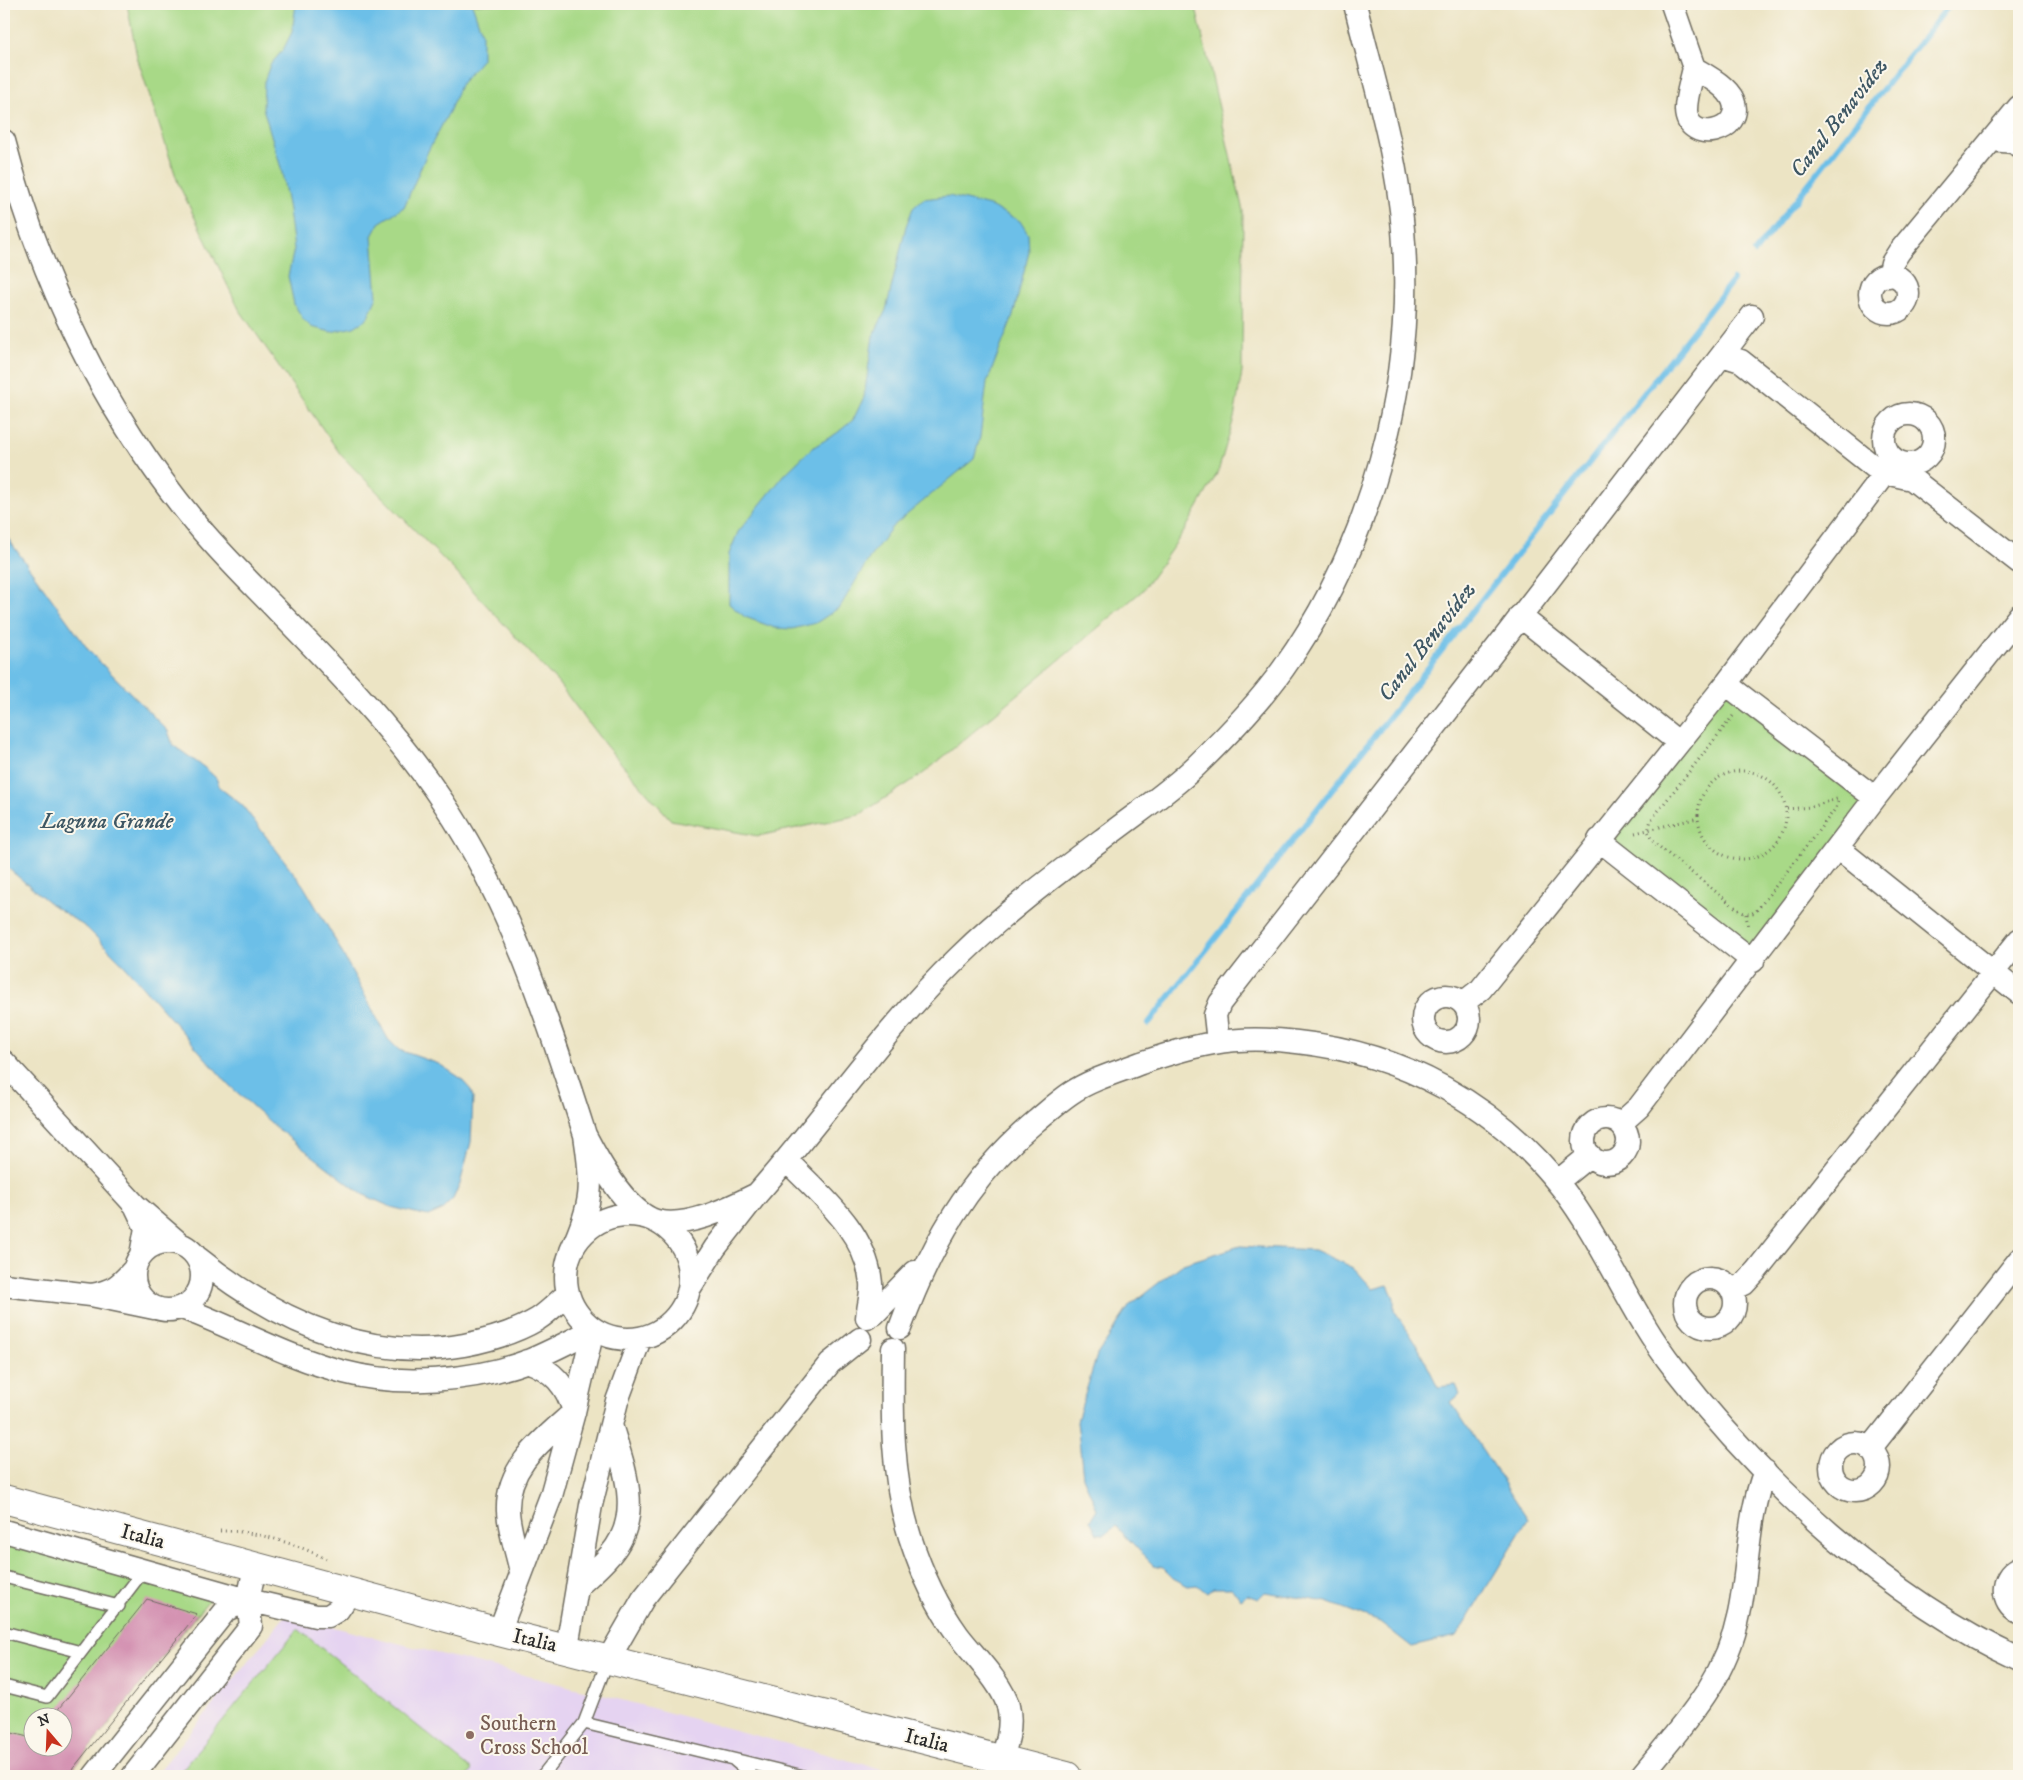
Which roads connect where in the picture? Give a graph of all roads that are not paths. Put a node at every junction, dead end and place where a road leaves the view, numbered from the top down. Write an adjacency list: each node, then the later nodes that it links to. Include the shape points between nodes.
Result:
1 (1355, 4): 30 (street, via 1389,136 1398,188 1404,234 1404,323 1398,382 1385,449 1343,564 1302,641 1262,697 1167,792 1031,894 959,957 906,1013)
2 (1672, 4): 3 (street)
3 (1694, 68)
4 (2019, 107): 5 (street)
5 (1993, 140): 7 (street, via 2013,142); 8 (street, via 1899,252)
6 (4, 141): 28 (street, via 33,237 60,302 86,358 121,418 193,520 355,692 405,751 443,803 487,877 518,943 548,1020)
7 (2019, 146)
8 (1889, 276)
9 (1752, 316): 10 (street)
10 (1722, 355): 11 (street, via 1742,361 1873,466); 13 (street)
11 (1889, 465): 12 (street, via 1912,479); 15 (street)
12 (2019, 562)
13 (1520, 616): 16 (street); 25 (street, via 1220,1003 1216,1015)
14 (2019, 616): 17 (street)
15 (1726, 684): 16 (street); 17 (street)
16 (1678, 742): 18 (street)
17 (1875, 798): 19 (street)
18 (1600, 840): 21 (street); 24 (street, via 1481,989)
19 (1838, 848): 21 (street); 22 (street)
20 (2019, 940): 22 (street)
21 (1753, 961): 27 (street, via 1640,1107)
22 (1994, 972): 23 (street); 43 (street, via 1756,1271 1744,1284)
23 (2019, 993)
24 (1462, 1003)
25 (1218, 1042): 31 (street, via 1285,1040 1332,1046 1402,1066 1481,1109 1513,1136); 37 (street, via 1175,1052 1072,1092 989,1165 954,1212)
26 (4, 1062): 33 (street)
27 (1620, 1124): 29 (street, via 1606,1120 1592,1125 1585,1138); 29 (street, via 1628,1136 1623,1155 1612,1163 1604,1163)
28 (585, 1136): 34 (street, via 618,1189); 36 (street, via 591,1192 585,1220)
29 (1590, 1155): 31 (street)
30 (786, 1160): 32 (street); 48 (street, via 853,1233 872,1284)
31 (1556, 1182): 58 (street, via 1592,1234 1661,1351 1737,1444)
32 (757, 1194): 34 (street, via 702,1218 675,1222); 42 (street, via 715,1248)
33 (135, 1205): 35 (street); 40 (street, via 146,1228)
34 (652, 1219): 36 (street, via 634,1215 614,1216 597,1223); 42 (street, via 670,1230 683,1246 690,1265)
35 (179, 1243): 38 (street); 40 (street, via 158,1243 148,1248)
36 (571, 1250): 44 (street, via 566,1272)
37 (929, 1257): 48 (street, via 894,1296); 49 (street)
38 (198, 1258): 44 (street, via 246,1294 291,1320 351,1341 401,1350 438,1349 481,1342 540,1318); 47 (street, via 203,1281 192,1302)
39 (2019, 1260): 57 (street)
40 (138, 1262): 45 (street, via 121,1284 110,1291); 46 (street, via 134,1278 140,1296)
41 (4, 1285): 45 (street)
42 (691, 1286): 51 (street, via 674,1321)
43 (1731, 1290)
44 (567, 1294): 50 (street, via 577,1314)
45 (91, 1295): 46 (street)
46 (154, 1308): 47 (street, via 173,1311)
47 (182, 1308): 54 (street, via 344,1372 386,1380 472,1375)
48 (870, 1316): 49 (street, via 887,1314); 52 (street, via 860,1328)
49 (900, 1328): 53 (street, via 900,1340)
50 (593, 1330): 51 (street, via 608,1337); 54 (street); 55 (street)
51 (640, 1339): 56 (street)
52 (860, 1339): 53 (street, via 863,1346 874,1353); 75 (street, via 830,1363 655,1584)
53 (893, 1350): 80 (street, via 892,1425 906,1522 940,1607 1003,1695 1008,1707 1008,1740)
54 (527, 1361): 55 (street, via 553,1374 570,1398)
55 (574, 1412): 64 (street, via 550,1496); 64 (street, via 525,1458 511,1486 508,1512)
56 (611, 1424): 66 (street, via 591,1505); 66 (street, via 628,1481 629,1512 622,1537 611,1555)
57 (1870, 1448)
58 (1764, 1471): 76 (street, via 1886,1578 1976,1638); 87 (street, via 1756,1497 1739,1615 1731,1644 1706,1697)
59 (4, 1499): 61 (street, Italia)
60 (4, 1531): 63 (street)
61 (255, 1567): 67 (street, Italia); 68 (street)
62 (2019, 1568): 70 (street, via 2010,1575 2004,1590 2009,1605)
63 (144, 1570): 68 (street); 69 (lane)
64 (521, 1572): 72 (street)
65 (4, 1576): 69 (lane)
66 (577, 1587): 73 (street)
67 (351, 1591): 68 (street, via 338,1610 328,1616); 72 (street, Italia)
68 (248, 1600): 81 (street, via 226,1610); 82 (street, via 251,1626)
69 (119, 1606): 74 (lane)
70 (2019, 1613)
71 (4, 1632): 74 (lane)
72 (499, 1632): 73 (street, Italia)
73 (567, 1647): 75 (street, Italia)
74 (81, 1652): 77 (lane, via 47,1697)
75 (609, 1658): 78 (lane); 80 (street, Italia)
76 (2019, 1659)
77 (4, 1686)
78 (584, 1723): 79 (lane); 83 (lane)
79 (734, 1760): 84 (lane); 85 (lane)
80 (999, 1767): 86 (street, Italia)
81 (94, 1776)
82 (133, 1776)
83 (542, 1776)
84 (753, 1776)
85 (803, 1776)
86 (1067, 1776)
87 (1641, 1776)

